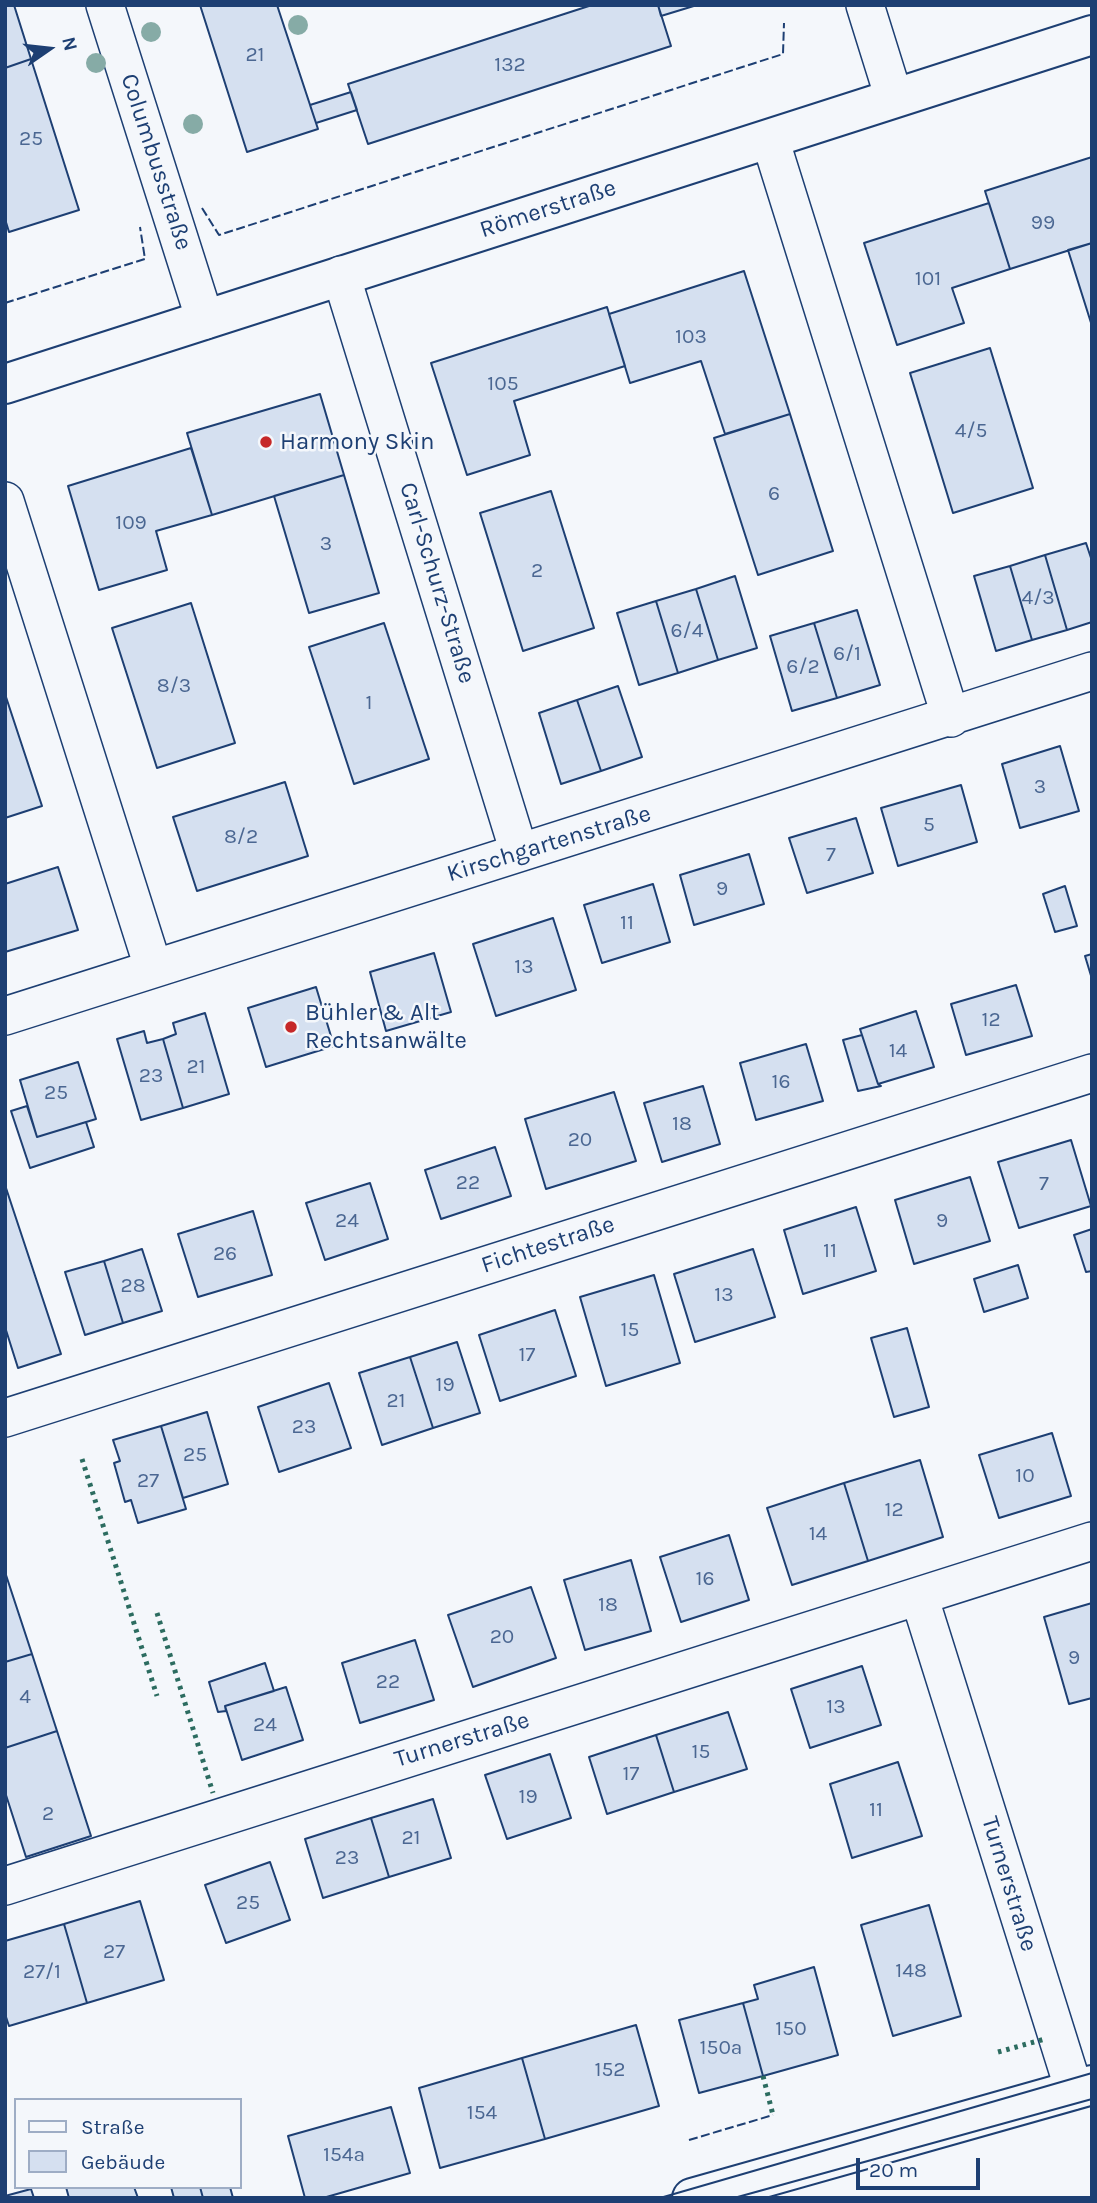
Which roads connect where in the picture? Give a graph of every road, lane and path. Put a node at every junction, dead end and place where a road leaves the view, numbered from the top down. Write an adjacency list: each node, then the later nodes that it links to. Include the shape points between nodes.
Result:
1 (105, 5): 7 (street, Columbusstraße)
2 (865, 5): 4 (street)
3 (1092, 35): 4 (main road, Römerstraße)
4 (894, 97): 5 (main road, Römerstraße)
5 (770, 139): 6 (main road, Römerstraße); 11 (street)
6 (341, 275): 7 (main road, Römerstraße); 12 (street, Carl-Schurz-Straße)
7 (205, 320): 8 (main road, Römerstraße)
8 (5, 384)
9 (5, 501): 13 (street)
10 (1092, 671): 11 (street, Kirschgartenstraße)
11 (951, 718): 12 (street, Kirschgartenstraße)
12 (519, 852): 13 (street, Kirschgartenstraße)
13 (153, 967): 14 (street, Kirschgartenstraße)
14 (5, 1016)
15 (1092, 1073): 16 (street, Fichtestraße)
16 (5, 1418)
17 (1092, 1541): 18 (street, Turnerstraße)
18 (919, 1596): 19 (street, Turnerstraße); 20 (street, Turnerstraße)
19 (5, 1886)
20 (1083, 2088): 21 (main road)
21 (692, 2198)

